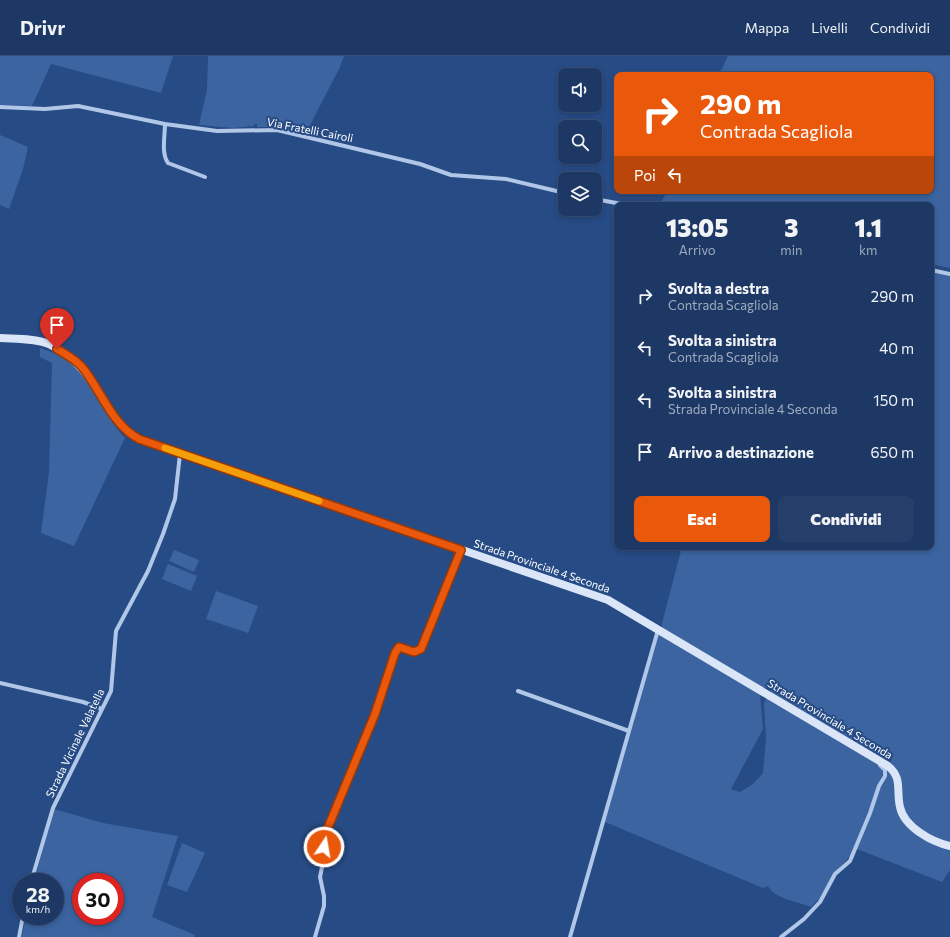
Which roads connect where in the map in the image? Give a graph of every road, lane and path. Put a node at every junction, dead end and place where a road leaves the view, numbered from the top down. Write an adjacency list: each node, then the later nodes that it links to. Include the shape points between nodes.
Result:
1 (0, 107): 2 (street, Via Fratelli Cairoli, via 83,107)
2 (165, 124): 3 (street, via 165,158 168,163); 4 (street, Via Fratelli Cairoli, via 217,131 277,130 420,164 451,175 506,179)
3 (205, 176)
4 (558, 191)
5 (602, 200): 6 (street)
6 (614, 203)
7 (934, 271): 8 (street)
8 (950, 274)
9 (0, 338): 10 (street, Strada Provinciale 4 Seconda, via 49,344 65,354 81,365 124,428 139,439)
10 (180, 454): 11 (street, Strada Provinciale 4 Seconda); 15 (street, Strada Vicinale Valatella, via 175,499 163,534 148,570 116,631 113,684)
11 (461, 550): 12 (street, Strada Provinciale 4 Seconda, via 608,600); 22 (street, via 421,649 414,652 399,647 395,653 375,714 324,837 324,858 320,877 324,906)
12 (658, 629): 16 (street); 17 (street, Strada Provinciale 4 Seconda)
13 (0, 683): 15 (street, via 83,702)
14 (518, 691): 16 (street)
15 (102, 709): 19 (street, Strada Vicinale Valatella, via 53,808)
16 (629, 731): 23 (street)
17 (872, 756): 18 (street, Strada Provinciale 4 Seconda, via 896,774 899,781 900,807 908,821 929,838); 24 (street, via 883,768 885,776 850,860 835,874 820,902)
18 (950, 846)
19 (34, 873)
20 (21, 925): 21 (street)
21 (19, 937)
22 (315, 937)
23 (570, 937)
24 (781, 937)

